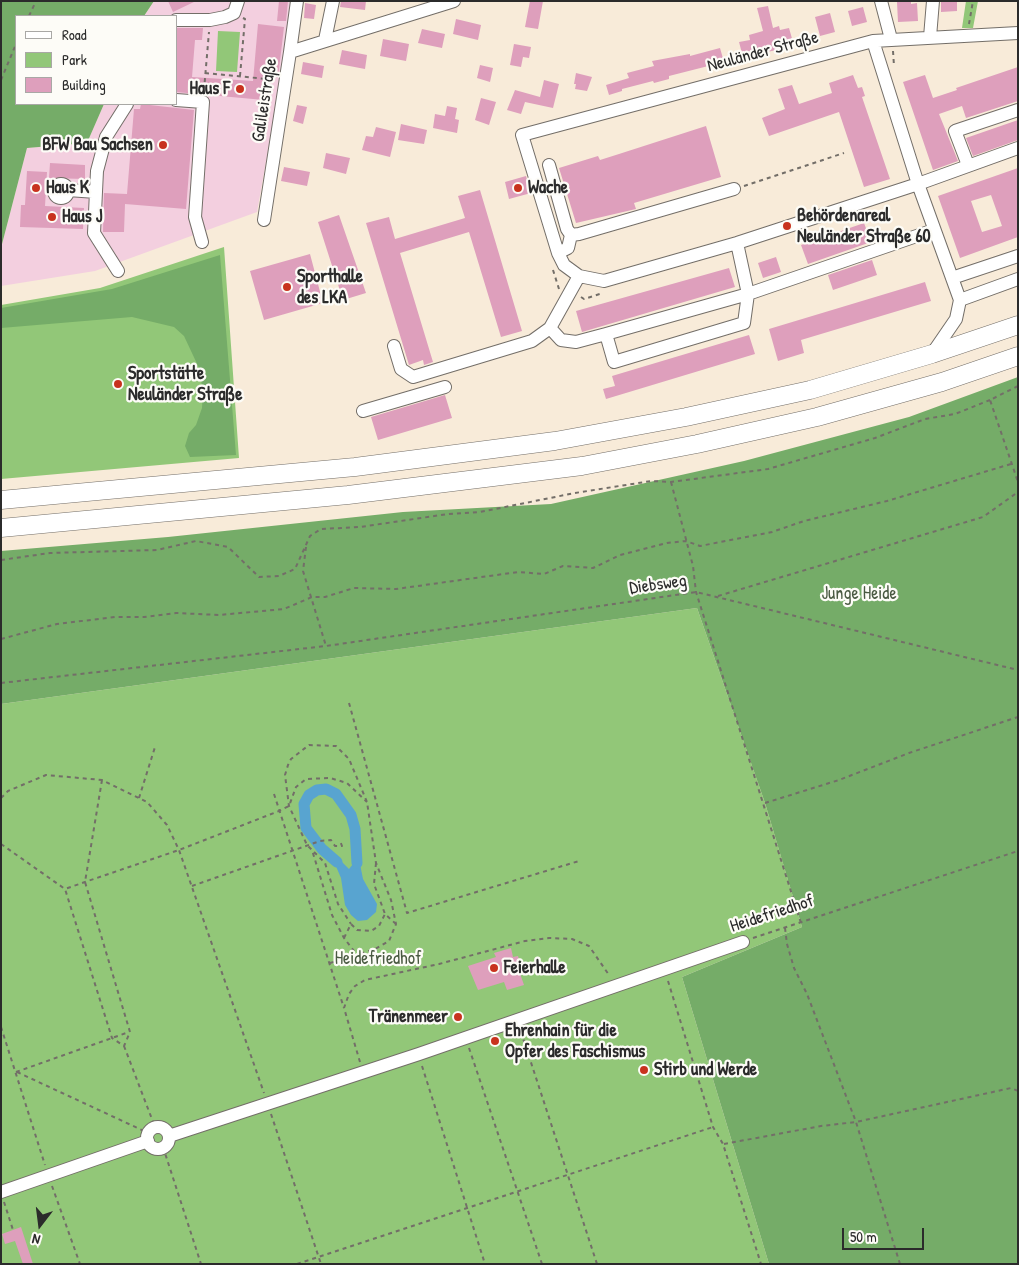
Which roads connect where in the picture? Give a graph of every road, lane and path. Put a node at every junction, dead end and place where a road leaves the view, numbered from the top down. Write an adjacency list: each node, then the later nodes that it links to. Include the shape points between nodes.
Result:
1 (36, 1): 10 (path)
2 (297, 1): 20 (street)
3 (333, 1): 17 (street)
4 (454, 1): 8 (street, Galileistraße)
5 (881, 1): 16 (street)
6 (933, 1): 15 (street)
7 (973, 1): 14 (path)
8 (441, 3): 17 (street, Galileistraße)
9 (236, 7): 12 (street); 22 (path, via 245,19)
10 (29, 15)
11 (178, 20): 12 (street)
12 (210, 20): 21 (path)
13 (1018, 33): 14 (street, Neuländer Straße)
14 (967, 35): 15 (street, Neuländer Straße)
15 (930, 37): 16 (street, Neuländer Straße)
16 (891, 39): 18 (street, Neuländer Straße)
17 (325, 40): 20 (street, Galileistraße)
18 (873, 41): 33 (street); 42 (street, Neuländer Straße, via 522,135)
19 (15, 46): 24 (path)
20 (290, 52): 37 (street, Galileistraße)
21 (205, 73): 22 (path); 26 (path)
22 (240, 76): 23 (path)
23 (267, 78)
24 (1, 80)
25 (178, 100): 26 (street)
26 (203, 102): 40 (street, via 195,217)
27 (126, 105): 36 (street, via 106,137 96,171)
28 (1018, 110): 32 (street, via 955,131)
29 (1018, 148): 32 (street)
30 (844, 153): 34 (path)
31 (549, 165): 39 (street, via 567,229)
32 (968, 166): 33 (street)
33 (918, 184): 38 (street); 41 (street)
34 (734, 189): 39 (street)
35 (68, 190): 36 (street)
36 (96, 192): 44 (street, via 94,233)
37 (264, 220)
38 (934, 230): 46 (street); 48 (street)
39 (572, 235): 42 (street, via 568,248)
40 (202, 242)
41 (737, 243): 45 (street, via 604,281); 48 (street)
42 (558, 254): 45 (street, via 564,265)
43 (1018, 256): 46 (street)
44 (118, 271)
45 (579, 276): 51 (street)
46 (952, 278): 49 (street)
47 (1018, 279): 49 (street)
48 (748, 294): 52 (street); 52 (street, via 744,323 614,362)
49 (960, 300): 54 (street, via 956,319)
50 (1018, 325): 54 (highway)
51 (550, 328): 52 (street, via 568,343); 56 (street, via 532,341)
52 (606, 334)
53 (394, 346): 56 (street, via 401,369 413,377)
54 (932, 354): 66 (highway, via 801,392 545,442 356,467)
55 (1018, 356): 67 (highway, via 817,417 582,466 348,495)
56 (421, 374): 59 (street)
57 (1018, 386): 60 (path)
58 (445, 387): 59 (street)
59 (427, 392): 61 (street)
60 (990, 400): 62 (path); 63 (path, via 955,414 925,419 874,438 768,469)
61 (363, 411)
62 (1011, 464): 64 (path); 68 (path, via 772,532 700,546)
63 (671, 482): 68 (path); 69 (path, via 651,481 575,492 480,512 322,529 310,536)
64 (1018, 482)
65 (1018, 492): 73 (path, via 983,517)
66 (1, 500)
67 (1, 528)
68 (686, 541): 71 (path); 72 (path, via 620,555 592,568 563,566 544,574 518,572 396,589 354,588 325,597)
69 (306, 545): 70 (path, via 295,569 279,576 259,577 228,547 196,541 157,550 50,553); 72 (path, via 304,571)
70 (1, 560)
71 (696, 592): 73 (path, Diebsweg); 75 (path, Diebsweg); 86 (path)
72 (312, 597): 74 (path, via 284,609 219,616 176,613 144,618 115,617 57,624); 75 (path)
73 (715, 597): 76 (path, Diebsweg)
74 (1, 639)
75 (326, 646): 77 (path, Diebsweg)
76 (1018, 670)
77 (1, 683)
78 (349, 704): 96 (path, via 406,913)
79 (1018, 717): 86 (path)
80 (155, 747): 84 (path)
81 (102, 780): 83 (path, via 46,775 8,791); 84 (path); 98 (path)
82 (274, 794): 88 (path)
83 (1, 798)
84 (139, 798): 92 (path, via 147,802 167,826)
85 (367, 802): 87 (path, via 347,783 316,778 306,779 296,787); 87 (path, via 349,759 336,746 316,744 300,751 288,765 285,775); 97 (path)
86 (765, 804): 102 (path)
87 (289, 806): 88 (path); 91 (path)
88 (279, 811): 92 (path); 93 (path)
89 (340, 841): 91 (path, via 342,846 335,846 330,840)
90 (1, 844): 100 (path)
91 (307, 845): 93 (path); 94 (path)
92 (179, 850): 98 (path); 99 (path)
93 (292, 850): 99 (path); 109 (path)
94 (312, 850): 103 (path, via 325,863 338,904); 106 (path, via 325,898)
95 (1018, 851): 102 (path, Heidefriedhof)
96 (579, 861)
97 (376, 863): 101 (path, via 374,884); 104 (path, via 391,900)
98 (85, 882): 100 (path); 115 (path)
99 (192, 886): 123 (path)
100 (66, 889): 117 (path)
101 (385, 914): 103 (path, via 379,926 371,931 357,930); 104 (path)
102 (801, 923): 105 (path, Heidefriedhof)
103 (351, 924): 106 (path)
104 (396, 924): 108 (path, via 389,942)
105 (785, 928): 107 (path, Heidefriedhof); 124 (path, via 794,968)
106 (344, 938): 108 (path)
107 (743, 942): 110 (street, Heidefriedhof)
108 (357, 955): 109 (path)
109 (330, 963): 112 (path)
110 (664, 969): 111 (street, Heidefriedhof); 125 (path)
111 (616, 985): 112 (path, via 589,946 572,940 549,938 365,980 355,986); 113 (street, Heidefriedhof)
112 (344, 1008): 121 (path)
113 (517, 1020): 116 (street, Heidefriedhof); 129 (path)
114 (1, 1027): 120 (path)
115 (130, 1032): 117 (path); 118 (path)
116 (465, 1037): 119 (street, Heidefriedhof); 131 (path)
117 (112, 1038): 118 (path); 120 (path)
118 (124, 1046): 126 (path)
119 (418, 1054): 121 (street, Heidefriedhof); 133 (path)
120 (16, 1072): 126 (path); 130 (path)
121 (362, 1072): 123 (street, Heidefriedhof)
122 (1018, 1091): 124 (path, via 1011,1088)
123 (267, 1102): 127 (street, Heidefriedhof); 135 (path)
124 (856, 1122): 128 (path); 144 (path)
125 (714, 1127): 128 (path); 129 (path)
126 (151, 1134): 127 (street, via 166,1130); 127 (street, via 151,1146); 130 (street)
127 (166, 1141): 137 (path)
128 (723, 1144): 143 (path)
129 (567, 1174): 131 (path); 142 (path)
130 (49, 1176): 132 (street); 136 (path)
131 (517, 1190): 133 (path); 141 (path)
132 (3, 1197): 134 (path)
133 (467, 1208): 135 (path); 140 (path)
134 (13, 1230)
135 (319, 1256): 138 (path); 139 (path)
136 (80, 1264)
137 (201, 1264)
138 (297, 1264)
139 (321, 1264)
140 (484, 1264)
141 (542, 1264)
142 (597, 1264)
143 (761, 1264)
144 (900, 1264)

